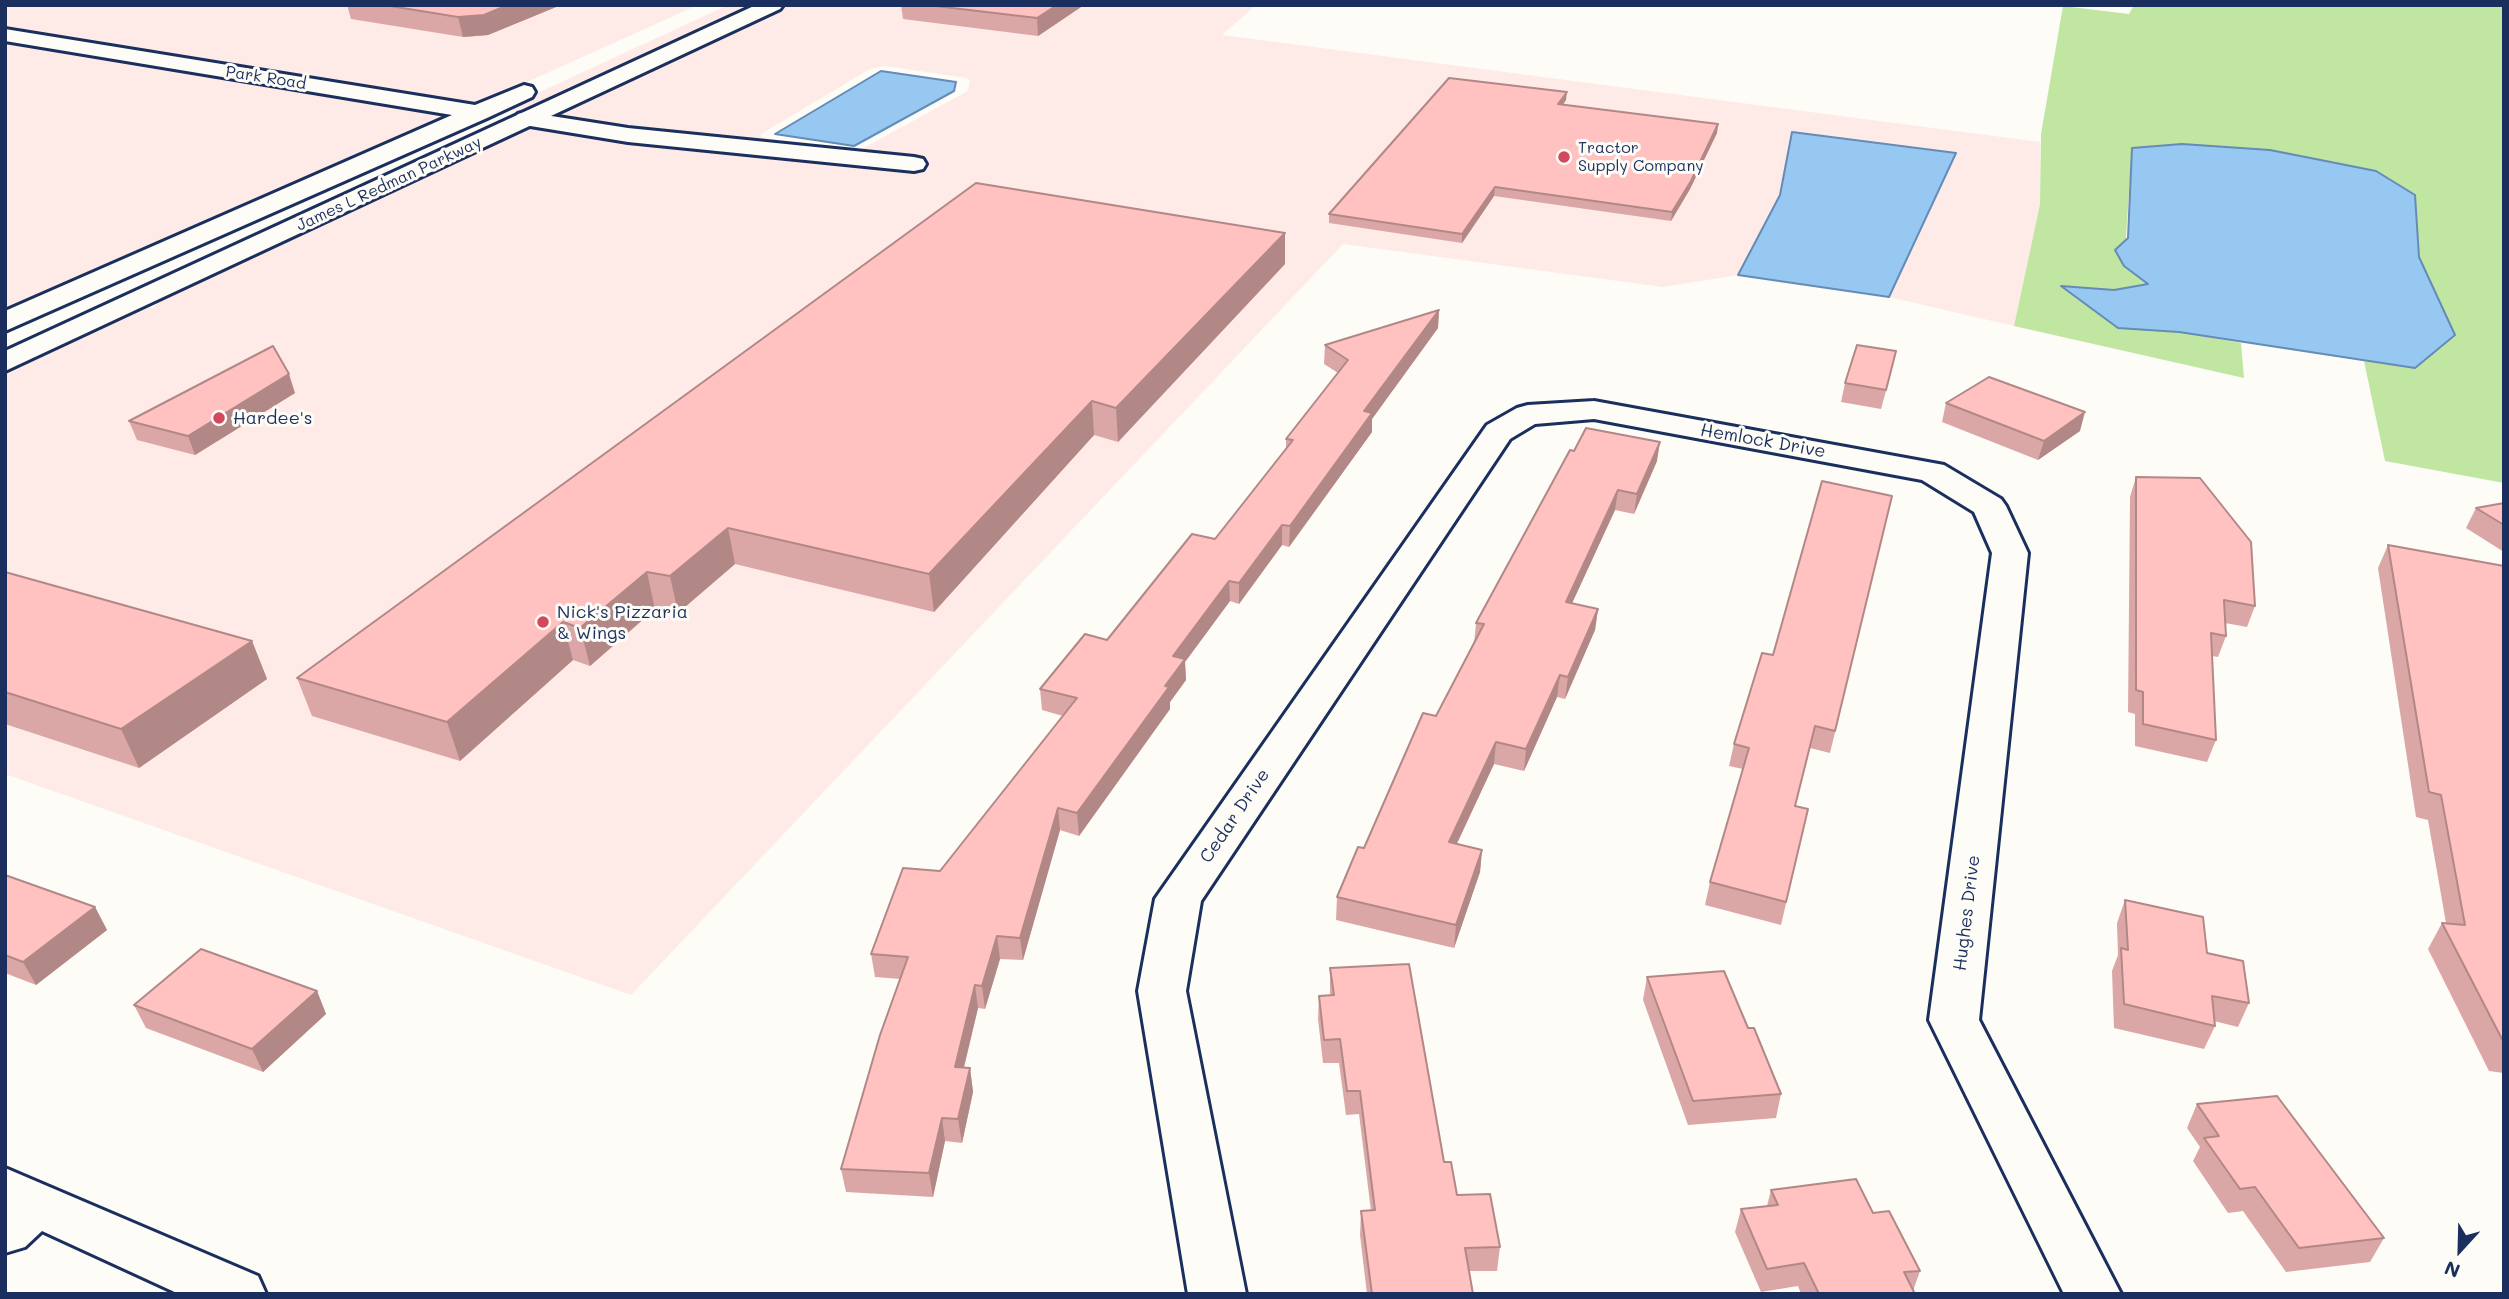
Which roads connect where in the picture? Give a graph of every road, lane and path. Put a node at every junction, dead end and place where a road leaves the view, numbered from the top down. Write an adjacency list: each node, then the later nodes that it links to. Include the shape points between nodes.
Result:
1 (773, 5): 5 (street, James L Redman Parkway)
2 (5, 35): 4 (street, Park Road)
3 (538, 85): 4 (street, James L Redman Parkway)
4 (476, 113): 5 (street, Park Road); 7 (street, James L Redman Parkway); 8 (street, via 465,130 434,150 173,269)
5 (526, 119): 6 (street, Park Road, via 640,137); 8 (street, James L Redman Parkway)
6 (914, 164)
7 (66, 295): 9 (street, James L Redman Parkway); 10 (street, via 43,322)
8 (141, 299): 11 (street, James L Redman Parkway)
9 (5, 322)
10 (5, 345)
11 (5, 362)
12 (1528, 415): 13 (street, Hemlock Drive, via 1594,410 1932,472); 16 (street, Cedar Drive, via 1498,432 1178,899 1163,991)
13 (1989, 506): 17 (street, Hughes Drive, via 2011,553 1954,1020)
14 (16, 1208): 15 (street)
15 (238, 1294)
16 (1217, 1294)
17 (2093, 1294)

